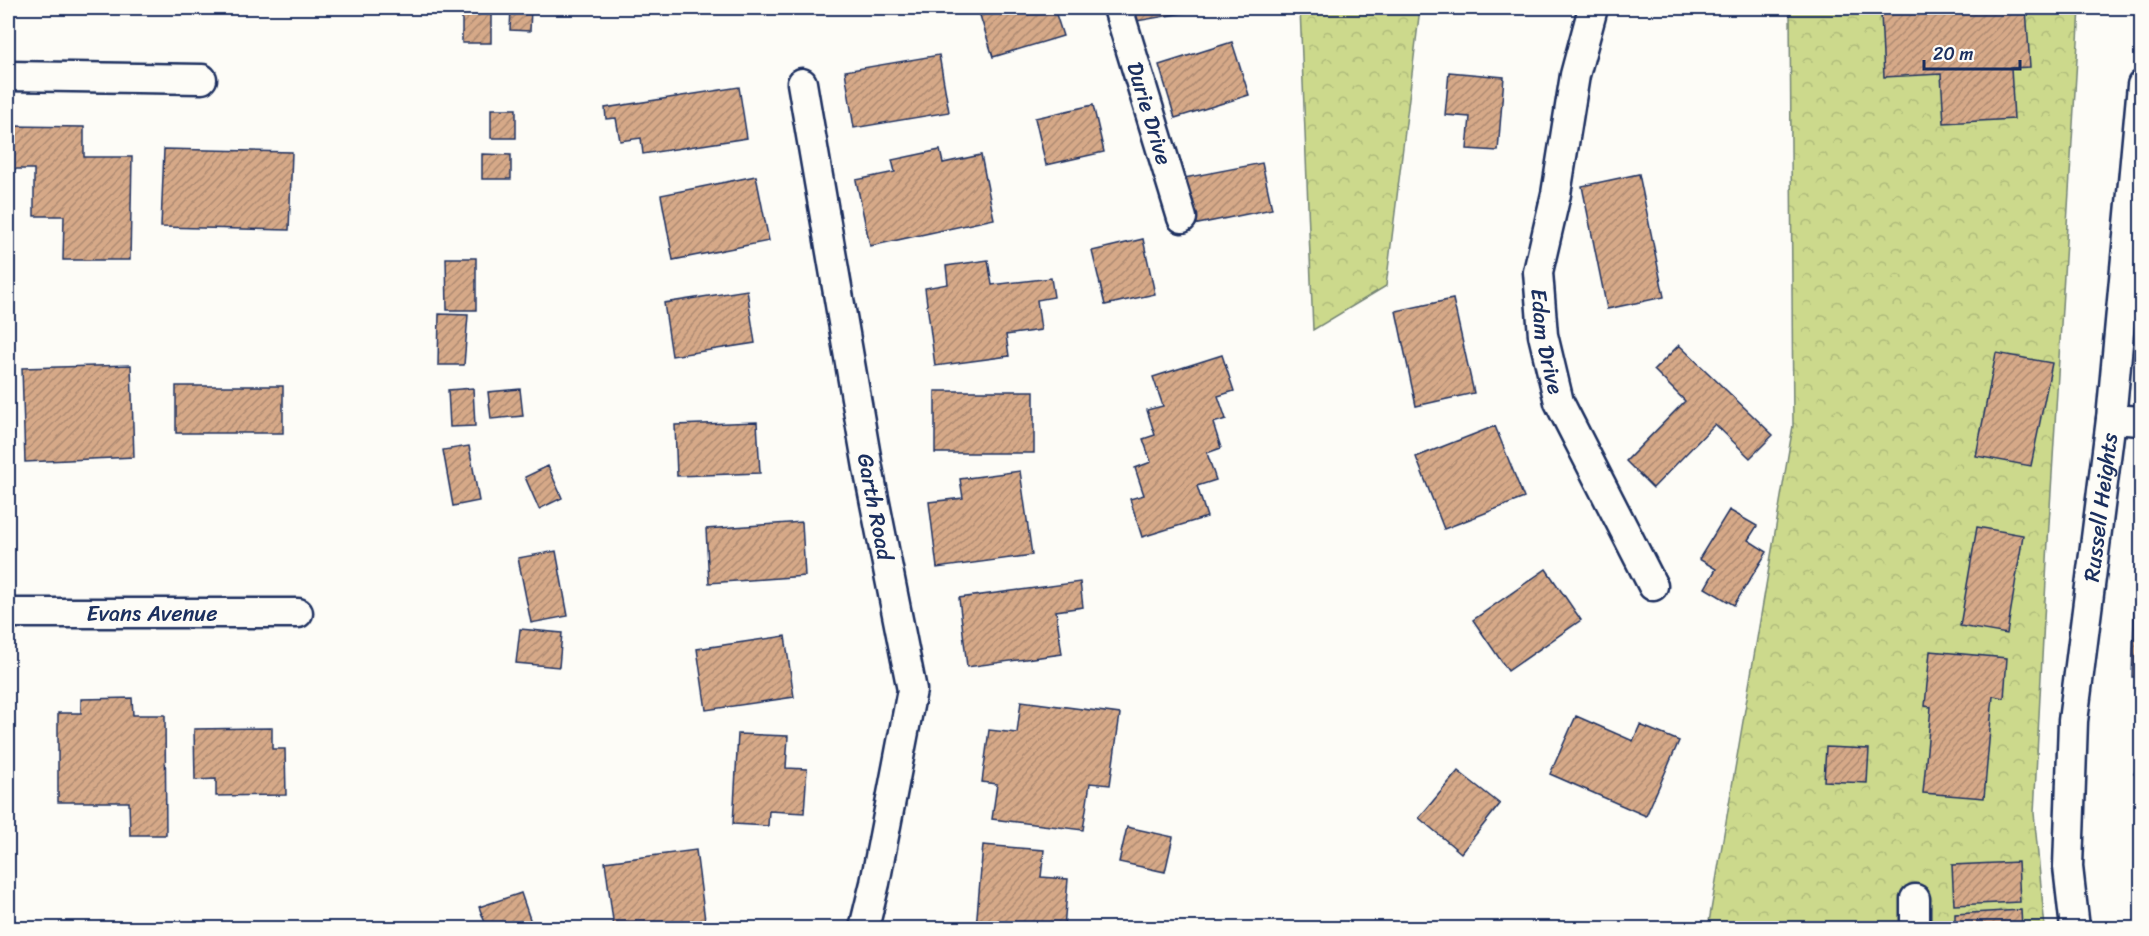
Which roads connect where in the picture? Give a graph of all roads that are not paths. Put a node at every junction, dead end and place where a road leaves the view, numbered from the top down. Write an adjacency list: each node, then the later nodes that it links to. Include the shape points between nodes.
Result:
1 (1118, 8): 7 (street, Durie Drive)
2 (1593, 8): 10 (street, Edam Drive, via 1575,75 1556,195 1538,272 1543,335 1559,402)
3 (8, 76): 4 (street)
4 (202, 79)
5 (802, 83): 14 (street, Garth Road, via 868,468 912,690)
6 (2142, 85): 8 (street, Russell Heights)
7 (1182, 218)
8 (2111, 419): 9 (street); 16 (street, Russell Heights, via 2073,721 2068,867)
9 (2142, 421)
10 (1653, 586)
11 (8, 613): 12 (street, Evans Avenue)
12 (298, 613)
13 (1915, 899): 15 (street)
14 (864, 928)
15 (1915, 928)
16 (2075, 928)

